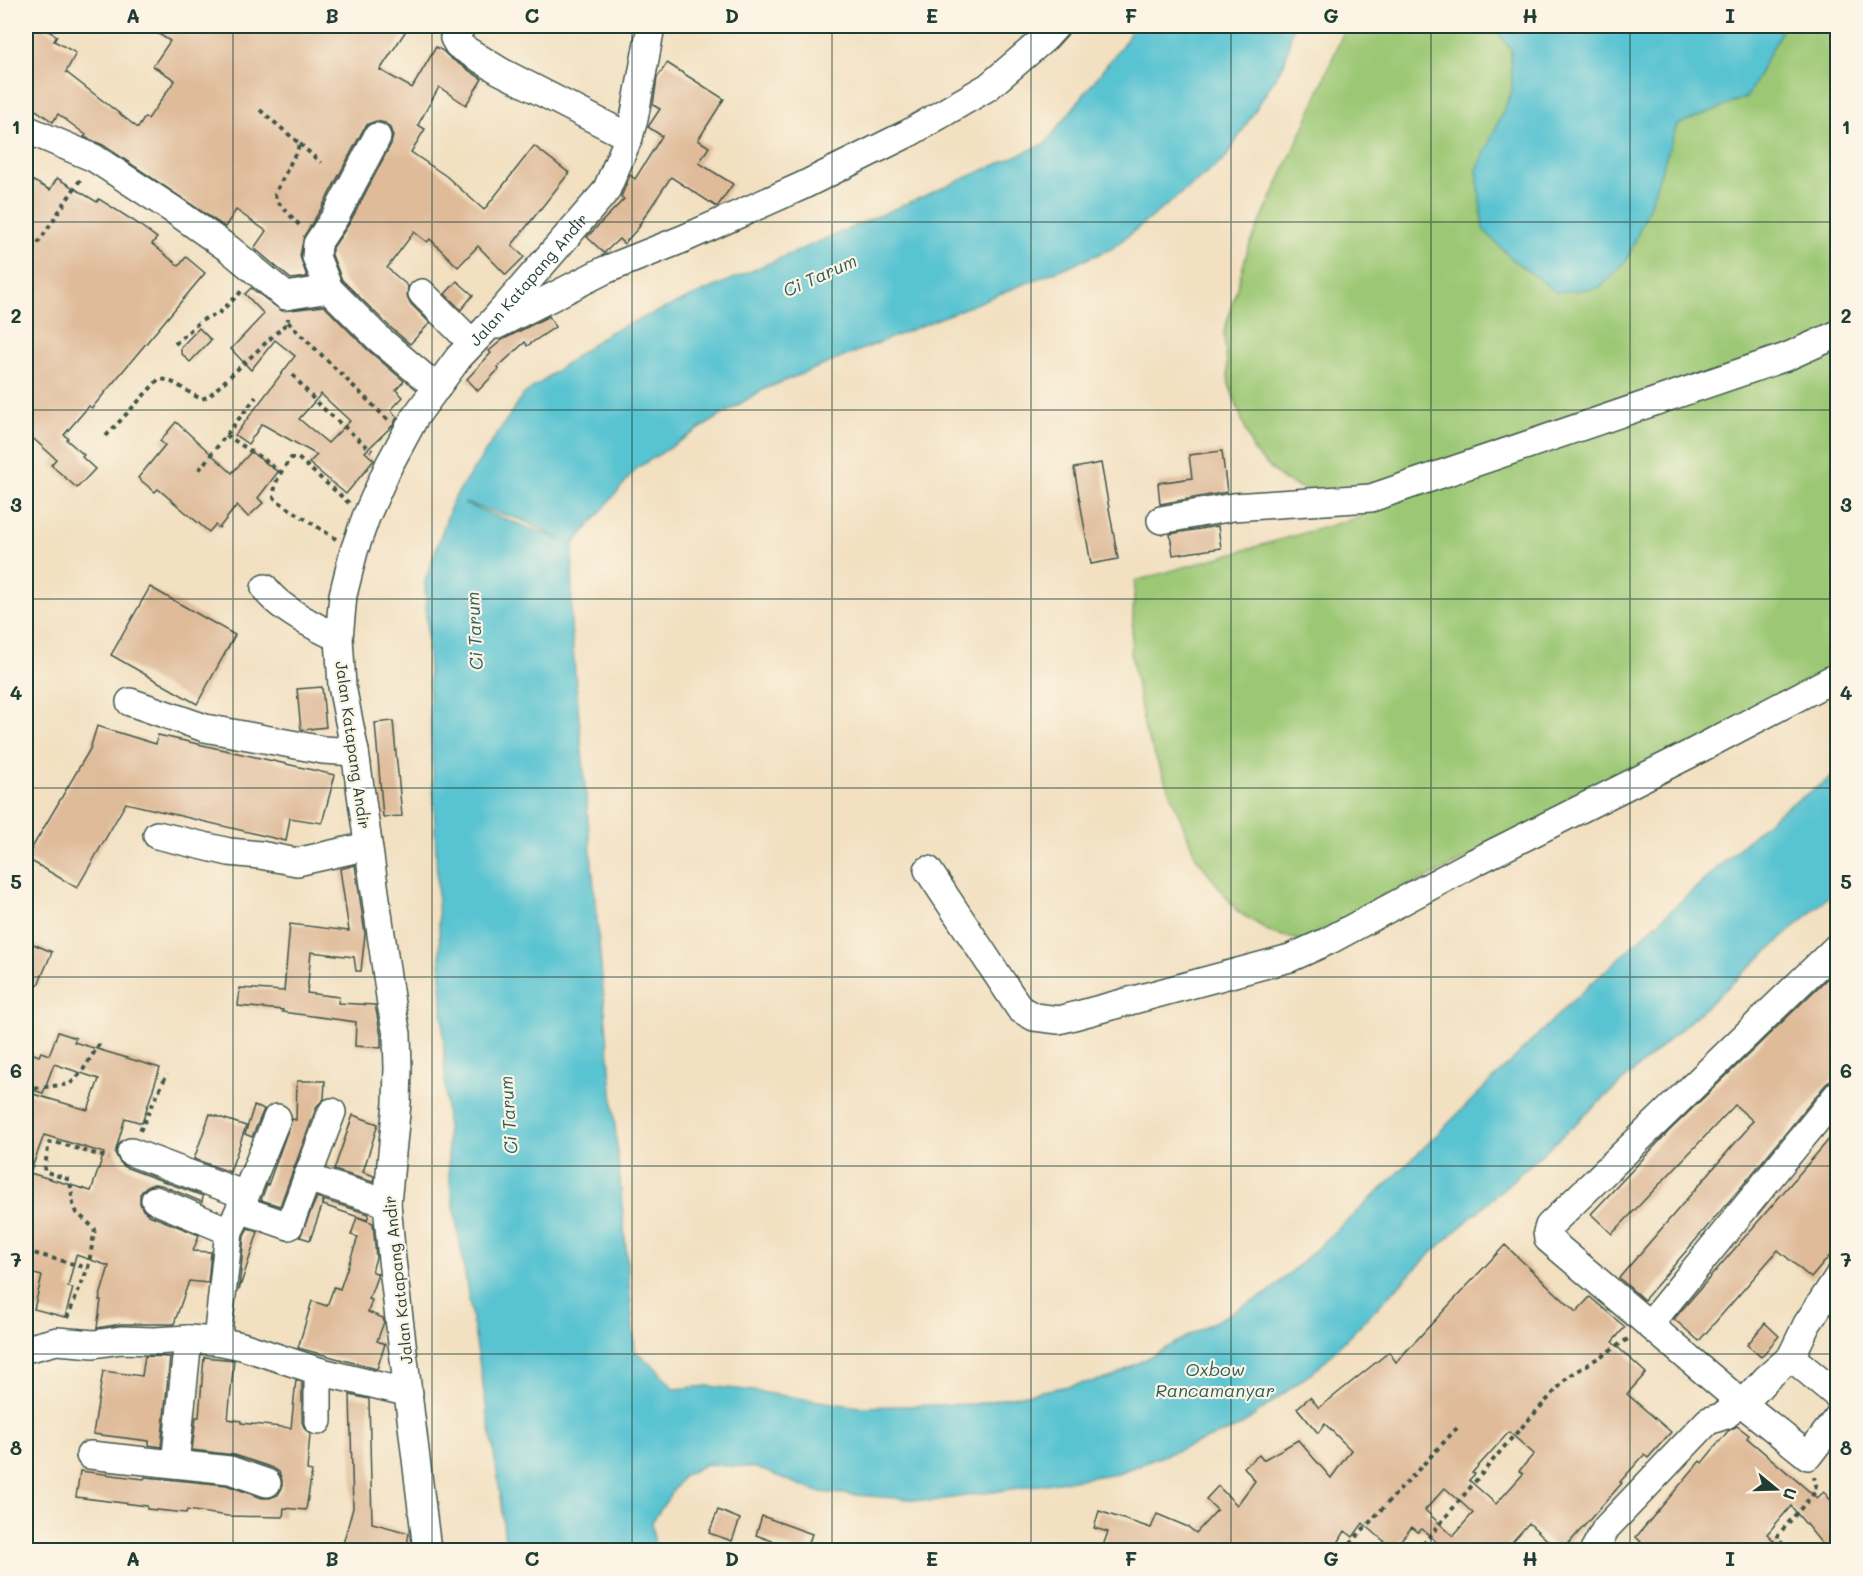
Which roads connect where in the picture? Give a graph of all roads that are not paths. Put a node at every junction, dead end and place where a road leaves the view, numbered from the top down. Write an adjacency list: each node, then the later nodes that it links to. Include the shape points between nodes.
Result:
1 (462, 26): 6 (street, via 454,38 458,45)
2 (651, 26): 6 (street, Jalan Katapang Andir)
3 (1056, 26): 10 (street, via 988,87 909,133 802,186 605,270)
4 (26, 129): 7 (street, via 93,158 210,236 258,274 287,309)
5 (377, 137): 7 (street, via 335,217 316,244 316,257)
6 (629, 137): 10 (street, Jalan Katapang Andir, via 606,190)
7 (329, 289): 11 (street, via 379,339)
8 (422, 293): 10 (street)
9 (1838, 334): 12 (street, via 1786,357 1371,498 1233,507)
10 (479, 337): 11 (street, Jalan Katapang Andir)
11 (437, 388): 14 (street, Jalan Katapang Andir, via 404,436 366,517 343,595)
12 (1161, 520)
13 (265, 588): 14 (street, via 273,599)
14 (339, 638): 17 (street, Jalan Katapang Andir, via 342,686)
15 (1838, 676): 20 (street, via 1290,958 1059,1020 1034,1017 1020,1010)
16 (130, 702): 17 (street, via 205,728 323,750)
17 (355, 752): 19 (street, Jalan Katapang Andir)
18 (157, 835): 19 (street, via 229,852 297,862)
19 (368, 846): 28 (street, Jalan Katapang Andir, via 397,1034 397,1103)
20 (928, 870)
21 (1838, 946): 31 (street, via 1549,1226 1548,1239)
22 (1838, 1094): 31 (street)
23 (332, 1112): 26 (street)
24 (277, 1118): 29 (street)
25 (131, 1152): 29 (street)
26 (307, 1178): 28 (street); 29 (street, via 289,1226)
27 (155, 1200): 29 (street)
28 (387, 1203): 37 (street, Jalan Katapang Andir)
29 (238, 1212): 33 (street)
30 (1838, 1277): 35 (street)
31 (1649, 1325): 39 (street)
32 (188, 1339): 33 (street); 34 (street, via 94,1344 57,1341); 43 (street)
33 (217, 1341): 36 (street)
34 (26, 1349)
35 (1791, 1357): 38 (street); 39 (street)
36 (318, 1371): 37 (street); 41 (street)
37 (409, 1393): 45 (street, Jalan Katapang Andir)
38 (1838, 1396)
39 (1735, 1398): 40 (street, via 1808,1456); 46 (street, via 1726,1415 1708,1421 1606,1528)
40 (1838, 1417)
41 (318, 1421)
42 (90, 1455): 43 (street)
43 (175, 1464): 44 (street, via 230,1470)
44 (267, 1483)
45 (428, 1551)
46 (1594, 1551)

